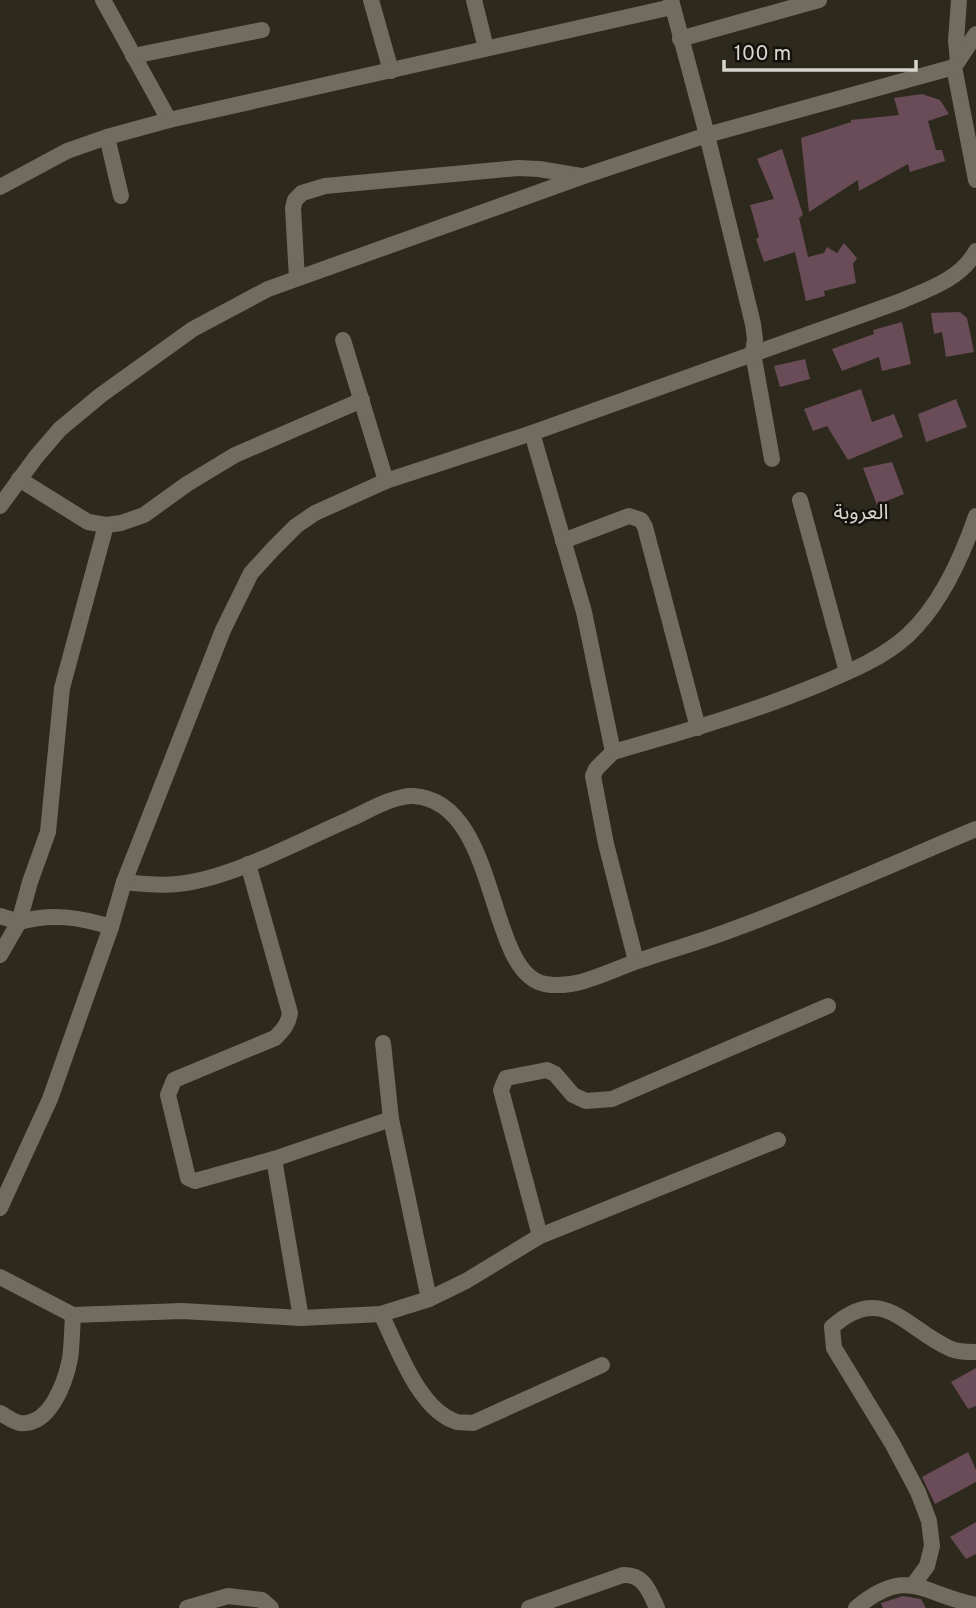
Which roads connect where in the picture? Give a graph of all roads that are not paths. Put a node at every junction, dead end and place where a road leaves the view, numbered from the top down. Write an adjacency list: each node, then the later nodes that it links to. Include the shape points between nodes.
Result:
1 (103, 0): 12 (street)
2 (371, 0): 14 (street)
3 (474, 0): 11 (street)
4 (819, 0): 6 (street)
5 (959, 0): 13 (street)
6 (799, 2): 10 (street)
7 (671, 4): 10 (street); 11 (street)
8 (262, 30): 12 (street)
9 (976, 34): 13 (street)
10 (680, 39): 16 (street)
11 (485, 48): 14 (street)
12 (134, 56): 15 (street)
13 (956, 64): 16 (street); 19 (street)
14 (391, 71): 15 (street)
15 (169, 120): 17 (street)
16 (707, 135): 18 (street); 25 (street, via 752,324)
17 (107, 137): 20 (street, via 67,151); 21 (street)
18 (584, 176): 23 (street); 23 (street, via 518,168 312,189 295,200 293,208)
19 (976, 180)
20 (0, 187)
21 (121, 196)
22 (976, 251): 25 (street, via 966,267 944,282)
23 (297, 278): 29 (street, via 228,309 152,357 61,429)
24 (343, 340): 26 (street)
25 (753, 353): 27 (street); 28 (street)
26 (362, 400): 30 (street); 34 (street, via 235,456 144,515)
27 (532, 433): 30 (street); 35 (street)
28 (772, 458)
29 (19, 479): 32 (street); 34 (street, via 82,519)
30 (386, 481): 41 (street, via 315,513 296,526 251,573 223,630)
31 (800, 500): 36 (street)
32 (0, 506)
33 (976, 516): 36 (street, via 929,610 886,653)
34 (106, 525): 43 (street, via 62,688 48,831)
35 (563, 541): 37 (street, via 629,516 641,520); 38 (street, via 584,612)
36 (847, 672): 37 (street)
37 (698, 728): 38 (street)
38 (613, 752): 46 (street, via 593,776)
39 (976, 829): 46 (street, via 731,930)
40 (248, 864): 41 (street, via 196,881); 46 (street, via 384,804 410,796 429,798 457,817 486,877 518,965 529,977 542,984 573,985); 51 (street, via 289,1020 275,1038 174,1080 168,1095 190,1181)
41 (124, 882): 44 (street)
42 (0, 916): 43 (street)
43 (19, 922): 44 (street, via 54,916 83,918); 45 (street)
44 (111, 927): 52 (street, via 50,1099)
45 (0, 955)
46 (636, 961)
47 (828, 1006): 53 (street, via 612,1099 586,1101 547,1070 506,1078 501,1090)
48 (383, 1043): 49 (street)
49 (391, 1119): 51 (street); 55 (street)
50 (778, 1140): 53 (street)
51 (274, 1159): 58 (street)
52 (0, 1208)
53 (540, 1236): 55 (street)
54 (0, 1277): 57 (street)
55 (429, 1299): 56 (street)
56 (381, 1314): 58 (street); 60 (street, via 413,1380 440,1413 458,1422 473,1423)
57 (73, 1315): 58 (street, via 182,1311); 61 (street, via 70,1359 50,1408 34,1422 18,1423)
58 (301, 1318)
59 (976, 1352): 62 (street, via 951,1350 883,1308 846,1315 832,1327 834,1348 919,1492 929,1521 932,1546 927,1566)
60 (602, 1365)
61 (0, 1413)
62 (913, 1584): 63 (street); 68 (street, via 894,1585)
63 (976, 1605)
64 (187, 1608): 65 (street, via 228,1597 262,1600)
65 (271, 1608)
66 (529, 1608): 67 (street, via 623,1575 641,1580)
67 (657, 1608)
68 (856, 1608)

